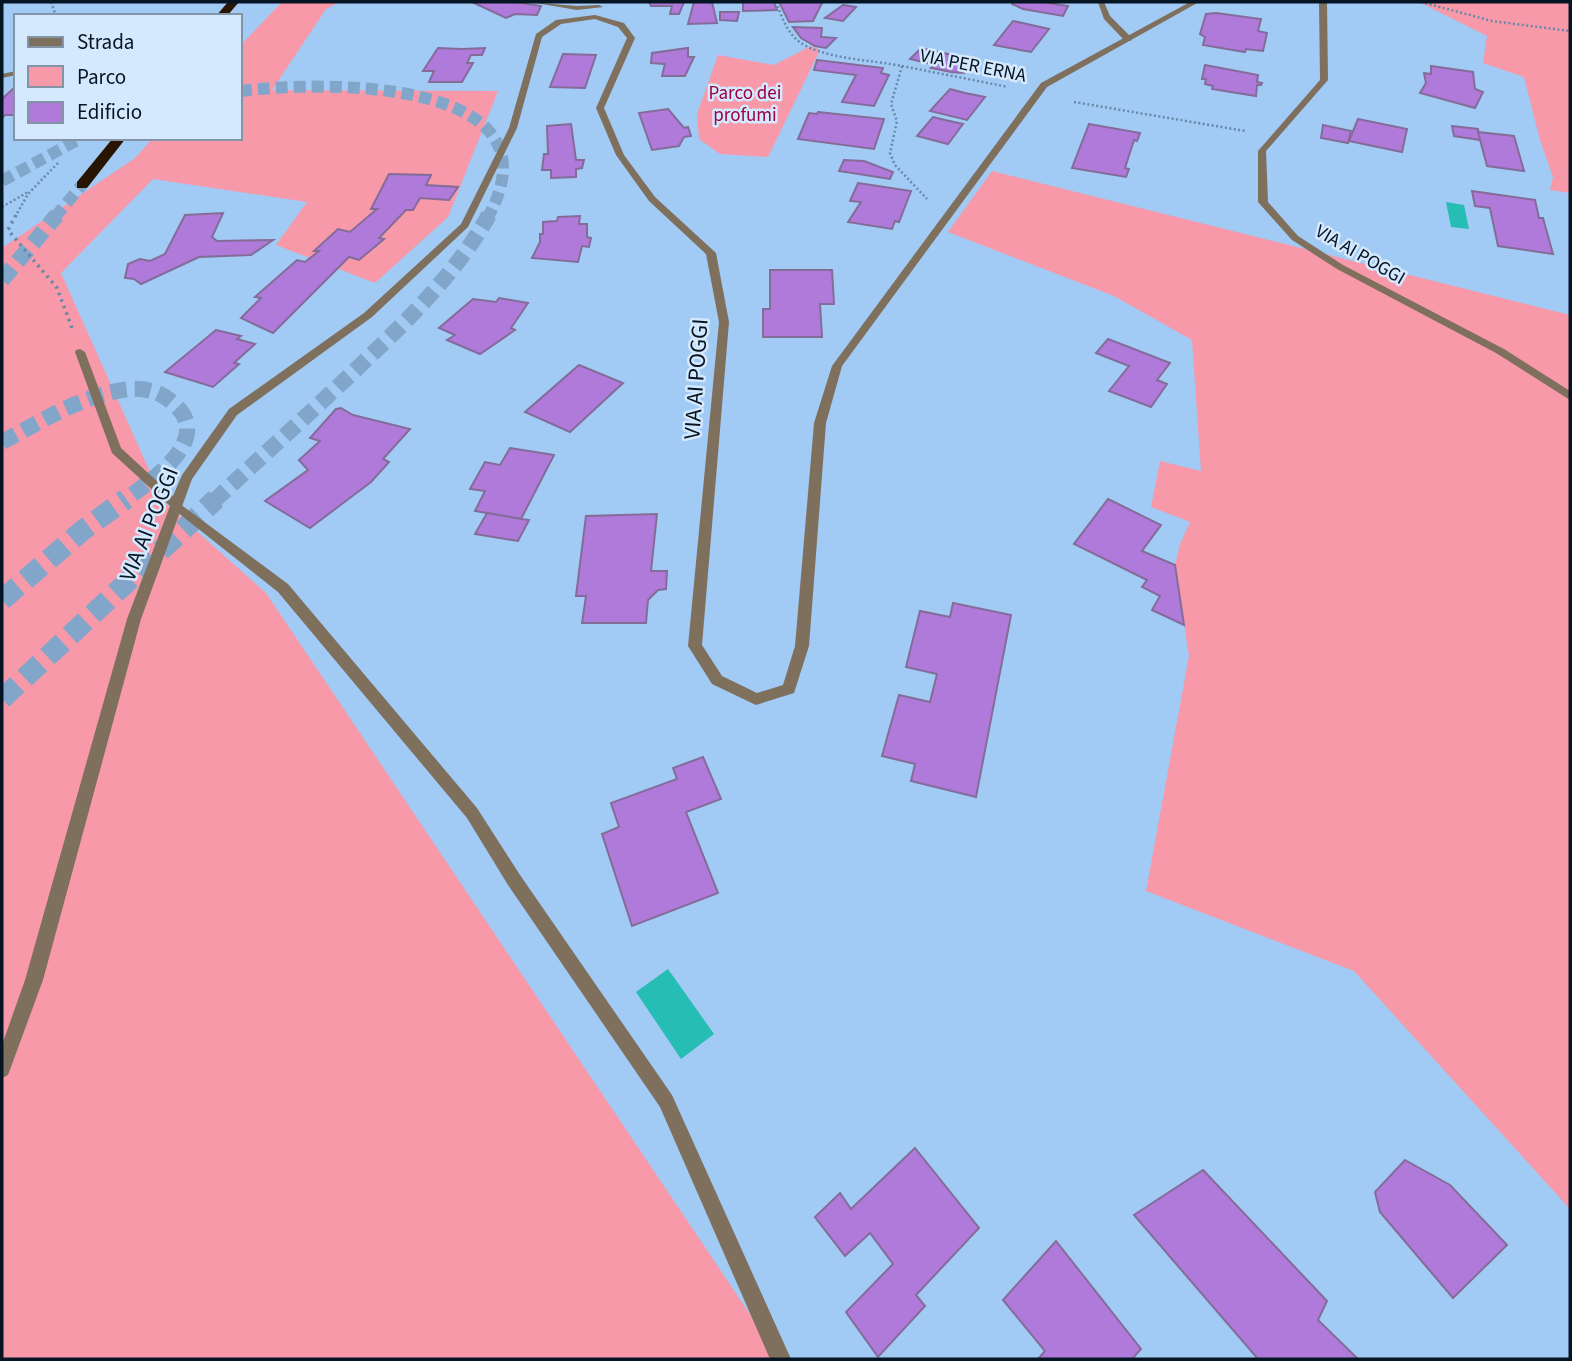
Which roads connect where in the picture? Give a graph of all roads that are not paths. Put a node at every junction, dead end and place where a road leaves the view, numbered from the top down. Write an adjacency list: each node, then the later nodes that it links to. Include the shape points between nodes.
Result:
1 (534, 2): 6 (street)
2 (1101, 2): 7 (street, via 1107,17)
3 (1195, 2): 7 (street, VIA AI POGGI)
4 (1323, 2): 11 (street, VIA AI POGGI, via 1324,80 1262,151 1263,202 1295,238 1340,267 1500,351)
5 (599, 7): 6 (street)
6 (578, 13): 7 (street, VIA AI POGGI, via 621,25 631,38 600,108 620,155 652,199 711,253 724,322 695,646 717,680 756,699 789,689 802,646 820,423 837,366 1044,85); 12 (street, VIA AI POGGI, via 539,36 513,128 465,225 368,315 233,412 186,478)
7 (1128, 39)
8 (118, 140): 9 (highway)
9 (82, 185)
10 (80, 352): 12 (street, via 116,450)
11 (1570, 396)
12 (176, 505): 13 (street, VIA AI POGGI, via 134,620 34,981); 14 (street, via 283,588 472,813 666,1101)
13 (2, 1069)
14 (781, 1359)

